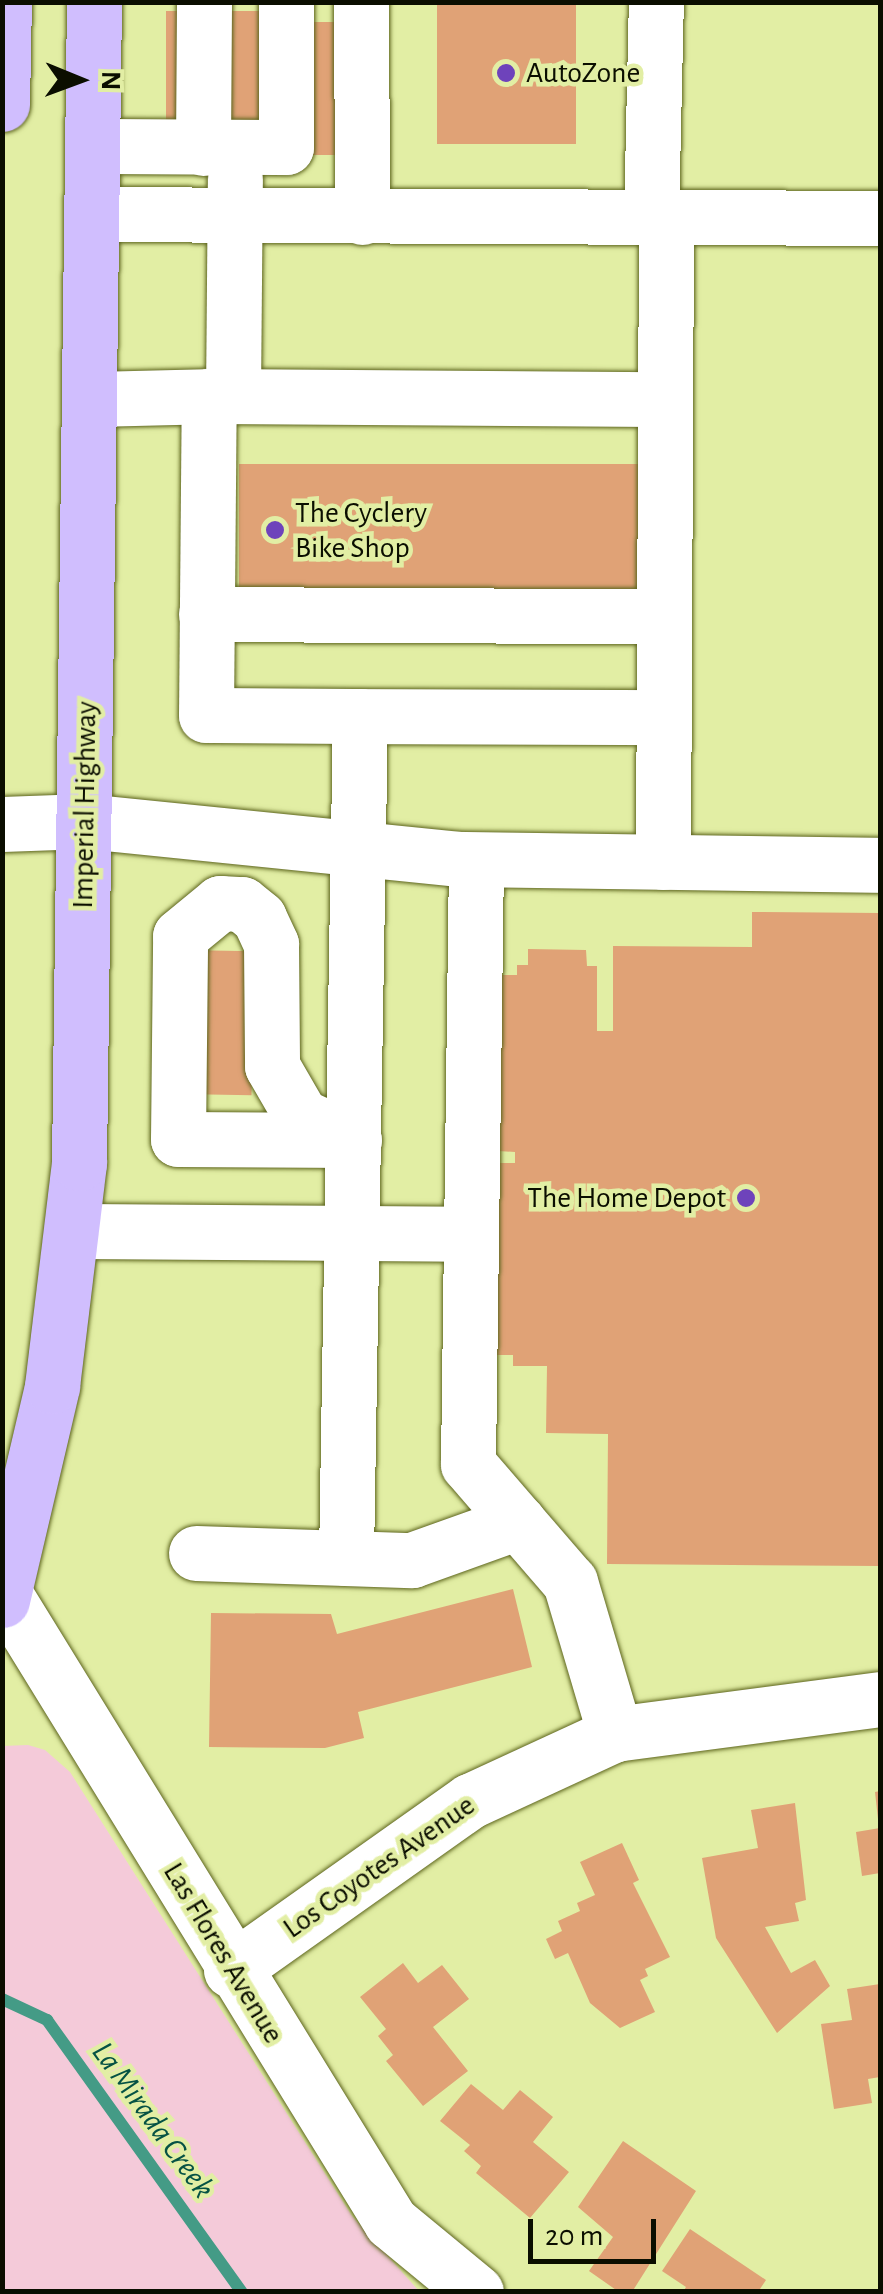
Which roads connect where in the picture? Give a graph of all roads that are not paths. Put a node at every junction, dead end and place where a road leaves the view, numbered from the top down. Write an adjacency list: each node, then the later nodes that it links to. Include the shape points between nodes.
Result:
1 (4, 2): 7 (main road)
2 (94, 2): 8 (main road, Imperial Highway)
3 (204, 2): 9 (street)
4 (286, 2): 9 (street, via 286,147)
5 (361, 2): 12 (street)
6 (656, 2): 13 (street)
7 (2, 104)
8 (93, 146): 9 (street); 10 (main road, Imperial Highway)
9 (219, 148): 11 (street)
10 (92, 214): 11 (street); 16 (main road, Imperial Highway)
11 (234, 216): 12 (street); 15 (street)
12 (362, 217): 13 (street)
13 (659, 217): 14 (street); 17 (street)
14 (880, 218)
15 (221, 396): 16 (street); 17 (street); 18 (street)
16 (90, 399): 22 (main road, Imperial Highway)
17 (665, 399): 19 (street)
18 (206, 614): 19 (street); 20 (street, via 206,715)
19 (664, 616): 21 (street)
20 (360, 716): 21 (street); 24 (street)
21 (663, 717): 26 (street)
22 (85, 820): 23 (street); 24 (street); 29 (main road, Imperial Highway)
23 (2, 824)
24 (359, 849): 25 (street); 28 (street)
25 (476, 860): 26 (street); 31 (street)
26 (663, 862): 27 (street)
27 (880, 865)
28 (354, 1140): 28 (street, via 178,1139 180,936 220,903 242,904 259,918 271,944 272,1066 300,1116); 30 (street)
29 (75, 1231): 30 (street); 35 (main road, Imperial Highway, via 52,1386)
30 (352, 1233): 31 (street); 34 (street)
31 (471, 1234): 32 (street, via 468,1464)
32 (518, 1522): 34 (street, via 412,1560); 37 (street, via 570,1582)
33 (196, 1553): 34 (street)
34 (346, 1558)
35 (4, 1593): 38 (street, Las Flores Avenue)
36 (880, 1699): 37 (street, Los Coyotes Avenue)
37 (615, 1734): 38 (street, Los Coyotes Avenue, via 470,1800)
38 (232, 1970): 39 (street, Las Flores Avenue, via 391,2222)
39 (476, 2292)

